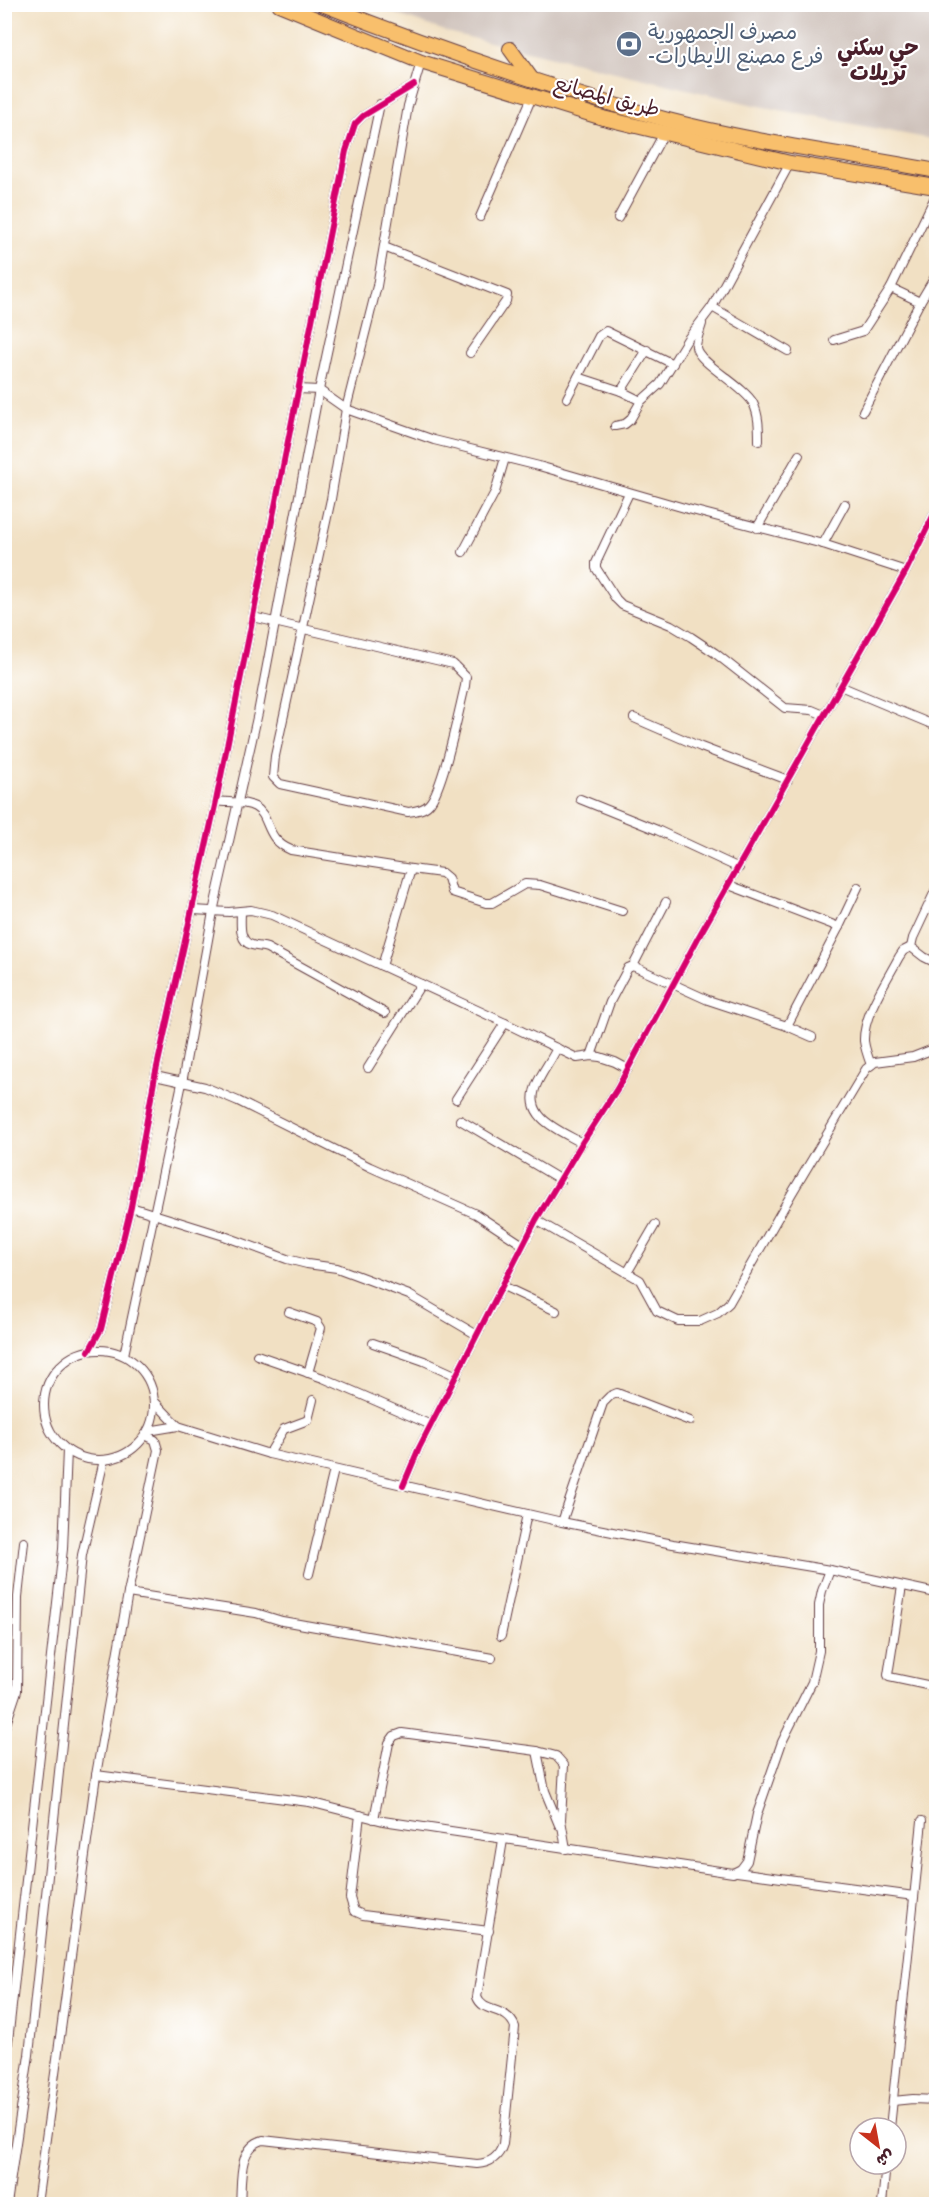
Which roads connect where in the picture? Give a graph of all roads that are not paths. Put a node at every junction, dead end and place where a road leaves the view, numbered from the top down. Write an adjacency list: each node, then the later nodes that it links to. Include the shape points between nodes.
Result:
1 (279, 4): 4 (main road, طريق المصانع)
2 (322, 4): 5 (main road, طريق المصانع, via 425,45)
3 (510, 49): 5 (main road)
4 (421, 62): 6 (street); 7 (main road, طريق المصانع)
5 (533, 80): 11 (main road, طريق المصانع, via 669,120)
6 (414, 85): 8 (street); 16 (street)
7 (532, 97): 9 (main road, طريق المصانع); 14 (street)
8 (380, 104): 28 (street, via 355,124 346,151); 29 (street)
9 (664, 134): 10 (main road, طريق المصانع); 15 (street)
10 (790, 163): 12 (main road, طريق المصانع); 20 (street)
11 (936, 171)
12 (936, 187)
13 (936, 195): 18 (street)
14 (480, 218)
15 (618, 218)
16 (384, 247): 25 (street, via 507,294); 33 (street)
17 (936, 275): 19 (street)
18 (891, 288): 19 (street); 22 (street, via 863,331)
19 (920, 302): 34 (street)
20 (712, 307): 21 (street); 24 (street)
21 (704, 318): 26 (street); 36 (street, via 697,351 753,402)
22 (834, 340)
23 (646, 350): 26 (street); 27 (street, via 606,331 599,336); 30 (street)
24 (788, 351)
25 (470, 353)
26 (673, 364): 32 (street, via 660,384)
27 (578, 377): 30 (street); 31 (street)
28 (298, 389): 29 (street); 46 (street)
29 (319, 390): 33 (street); 47 (street)
30 (621, 391): 32 (street)
31 (567, 398)
32 (641, 401): 35 (street, via 630,420)
33 (346, 409): 38 (street, via 434,440); 48 (street, via 331,499)
34 (864, 411)
35 (615, 426)
36 (759, 441)
37 (799, 455): 42 (street)
38 (505, 458): 39 (street); 44 (street, via 495,492)
39 (629, 493): 42 (street); 50 (street, via 596,563 616,599 632,610 671,625 716,653 785,708 812,710)
40 (845, 504): 43 (street)
41 (936, 510): 45 (street)
42 (757, 528): 43 (street)
43 (824, 544): 45 (street)
44 (463, 552)
45 (906, 571): 49 (street)
46 (253, 617): 47 (street); 55 (street)
47 (275, 622): 48 (street); 56 (street)
48 (301, 627): 48 (street, via 453,664 466,677 440,783 431,803 424,808 408,812 276,782 275,756)
49 (840, 686): 50 (street); 52 (street)
50 (824, 716): 53 (street)
51 (634, 718): 53 (street)
52 (936, 726)
53 (788, 780): 57 (street)
54 (580, 799): 57 (street)
55 (216, 801): 56 (street); 63 (street)
56 (237, 804): 58 (street, via 247,804 261,812 270,834 291,850); 66 (street)
57 (739, 868): 59 (street)
58 (411, 869): 65 (street, via 442,873 452,892 486,903 525,884 540,885); 70 (street)
59 (729, 885): 67 (street); 73 (street)
60 (858, 887): 67 (street)
61 (936, 889): 68 (street)
62 (666, 902): 71 (street)
63 (193, 910): 66 (street); 84 (street)
64 (241, 910): 66 (street); 70 (street, via 272,915); 74 (street, via 243,939 248,944 267,948)
65 (622, 911)
66 (213, 912): 85 (street)
67 (839, 927): 76 (street)
68 (911, 947): 69 (street); 81 (street, via 899,957 866,1026 864,1045)
69 (936, 963)
70 (382, 966): 72 (street)
71 (633, 966): 73 (street); 80 (street, via 628,968 610,1002)
72 (421, 984): 75 (street); 82 (street)
73 (672, 985): 76 (street); 83 (street)
74 (385, 1013)
75 (505, 1023): 78 (street); 86 (street)
76 (787, 1026): 77 (street)
77 (812, 1037)
78 (557, 1048): 80 (street, via 577,1058); 88 (street, via 535,1088 534,1107 543,1120)
79 (936, 1048): 81 (street)
80 (591, 1056): 83 (street)
81 (871, 1065): 95 (street, via 725,1309 700,1321 678,1321 657,1311 640,1280)
82 (368, 1068)
83 (628, 1069): 88 (street)
84 (155, 1076): 85 (street); 90 (street)
85 (182, 1083): 91 (street); 94 (street, via 205,1087 238,1101 370,1167 476,1214)
86 (456, 1099)
87 (460, 1120): 89 (street)
88 (582, 1143): 89 (street)
89 (561, 1180): 92 (street)
90 (131, 1207): 91 (street); 101 (street, via 101,1329)
91 (155, 1214): 99 (street, via 287,1259 337,1268 381,1284 442,1312); 102 (street)
92 (536, 1220): 94 (street); 95 (street)
93 (655, 1225): 95 (street)
94 (523, 1245): 96 (street)
95 (627, 1273)
96 (502, 1286): 97 (street); 99 (street)
97 (556, 1311)
98 (289, 1312): 104 (street, via 317,1322 321,1328)
99 (477, 1335): 105 (street)
100 (373, 1343): 105 (street)
101 (89, 1352): 102 (street); 112 (street, via 73,1357 59,1368 44,1399 51,1433)
102 (124, 1355): 107 (street, via 145,1375)
103 (257, 1355): 104 (street)
104 (308, 1373): 110 (street)
105 (457, 1376): 110 (street)
106 (313, 1400): 113 (street, via 308,1420 284,1429)
107 (154, 1401): 109 (street); 111 (street)
108 (690, 1421): 118 (street, via 617,1393 610,1396 603,1403)
109 (178, 1425): 111 (street); 113 (street)
110 (431, 1425): 116 (street)
111 (146, 1433): 114 (street, via 128,1452); 123 (street, via 155,1440 158,1450)
112 (67, 1450): 114 (street, via 91,1460); 140 (street, via 63,1549)
113 (269, 1454): 115 (street)
114 (104, 1460): 145 (street, via 82,1555 29,2055)
115 (334, 1470): 116 (street); 121 (street)
116 (403, 1486): 117 (street)
117 (527, 1514): 118 (street); 125 (street)
118 (562, 1522): 120 (street)
119 (24, 1542): 128 (street, via 18,1597 17,1691)
120 (830, 1570): 122 (street); 137 (street, via 819,1605 819,1651 814,1674 782,1742 757,1814 747,1861)
121 (309, 1574)
122 (902, 1586): 124 (street); 127 (street, via 888,1675)
123 (129, 1593): 126 (street); 130 (street)
124 (936, 1593)
125 (501, 1636)
126 (492, 1658)
127 (936, 1687)
128 (4, 1731)
129 (537, 1751): 132 (street, via 396,1735 389,1743); 134 (street, via 545,1791); 134 (street, via 556,1756 564,1765)
130 (96, 1775): 131 (street, via 321,1803); 146 (street)
131 (360, 1815): 132 (street); 139 (street, via 350,1898 354,1911)
132 (374, 1819): 135 (street)
133 (922, 1821): 138 (street)
134 (561, 1829): 136 (street)
135 (503, 1840): 136 (street); 139 (street)
136 (566, 1849): 137 (street)
137 (737, 1872): 138 (street)
138 (914, 1896): 142 (street)
139 (489, 1931): 147 (street, via 477,2000 506,2014 515,2032 503,2144 497,2157 477,2164 263,2140 246,2154)
140 (4, 2077)
141 (936, 2100): 142 (street)
142 (893, 2101): 143 (street)
143 (891, 2116)
144 (885, 2176): 148 (street)
145 (7, 2205)
146 (37, 2205)
147 (240, 2205)
148 (882, 2205)

